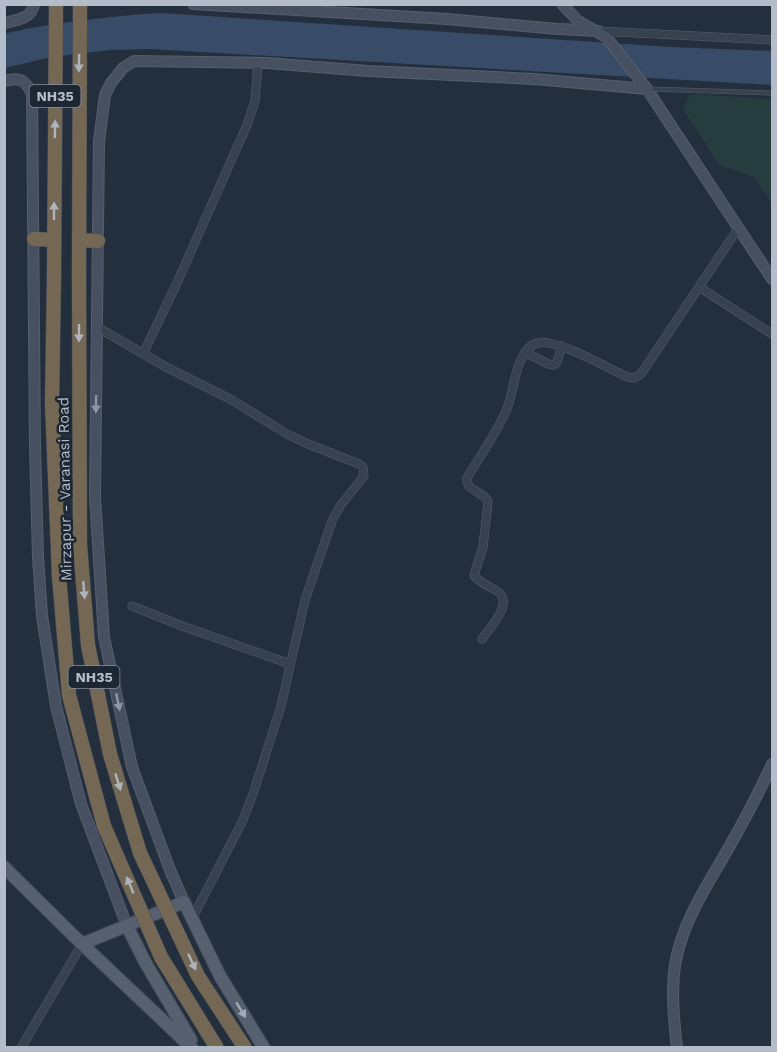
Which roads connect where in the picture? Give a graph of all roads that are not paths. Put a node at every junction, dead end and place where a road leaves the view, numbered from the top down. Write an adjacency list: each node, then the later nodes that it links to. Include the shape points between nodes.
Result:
1 (34, 4): 7 (street, via 30,14)
2 (56, 4): 16 (highway, Mirzapur - Varanasi Road / NH35, one-way to 2)
3 (80, 4): 17 (highway, Mirzapur - Varanasi Road / NH35, one-way to 17)
4 (193, 4): 6 (street)
5 (562, 4): 8 (street, via 578,21)
6 (329, 8): 8 (street)
7 (15, 20)
8 (602, 34): 9 (street); 12 (street)
9 (772, 40)
10 (258, 63): 12 (street); 18 (street, via 134,61 123,68 105,95 99,141); 25 (street, via 255,101 248,125)
11 (4, 81): 15 (street, via 20,79 32,94)
12 (645, 86): 13 (lane); 14 (street)
13 (772, 93)
14 (739, 227): 19 (street); 20 (street)
15 (34, 239): 16 (highway); 33 (street, via 35,446 42,616 56,706 81,804)
16 (54, 240): 37 (highway, Mirzapur - Varanasi Road / NH35, one-way to 16, bridge, via 161,957 104,826 69,695 59,576 52,403)
17 (79, 240): 18 (highway); 38 (highway, Mirzapur - Varanasi Road / NH35, one-way to 38, bridge, via 80,545 88,645 110,754 140,853 198,976)
18 (98, 241): 21 (street)
19 (772, 279)
20 (699, 286): 22 (street); 23 (street, via 634,378)
21 (97, 327): 25 (street); 31 (street, one-way to 31, via 95,497 104,637 132,767)
22 (772, 334)
23 (562, 346): 24 (street, via 536,343); 24 (street, via 554,365)
24 (525, 351): 27 (street, via 505,413 466,484 488,498 483,547 474,575 504,597 502,609)
25 (143, 354): 28 (street, via 232,400 287,434 363,467 364,476 339,506 325,541 305,600)
26 (132, 606): 28 (street)
27 (482, 639)
28 (290, 664): 32 (street, via 276,724 243,820)
29 (772, 764): 40 (street, via 684,933 675,965)
30 (4, 867): 34 (main road)
31 (184, 903): 32 (main road); 33 (main road)
32 (192, 919): 39 (main road, one-way to 39, via 220,976)
33 (127, 926): 34 (main road); 36 (main road)
34 (82, 944): 35 (street); 36 (main road)
35 (21, 1047)
36 (194, 1047)
37 (217, 1047)
38 (245, 1047)
39 (264, 1047)
40 (677, 1047)

